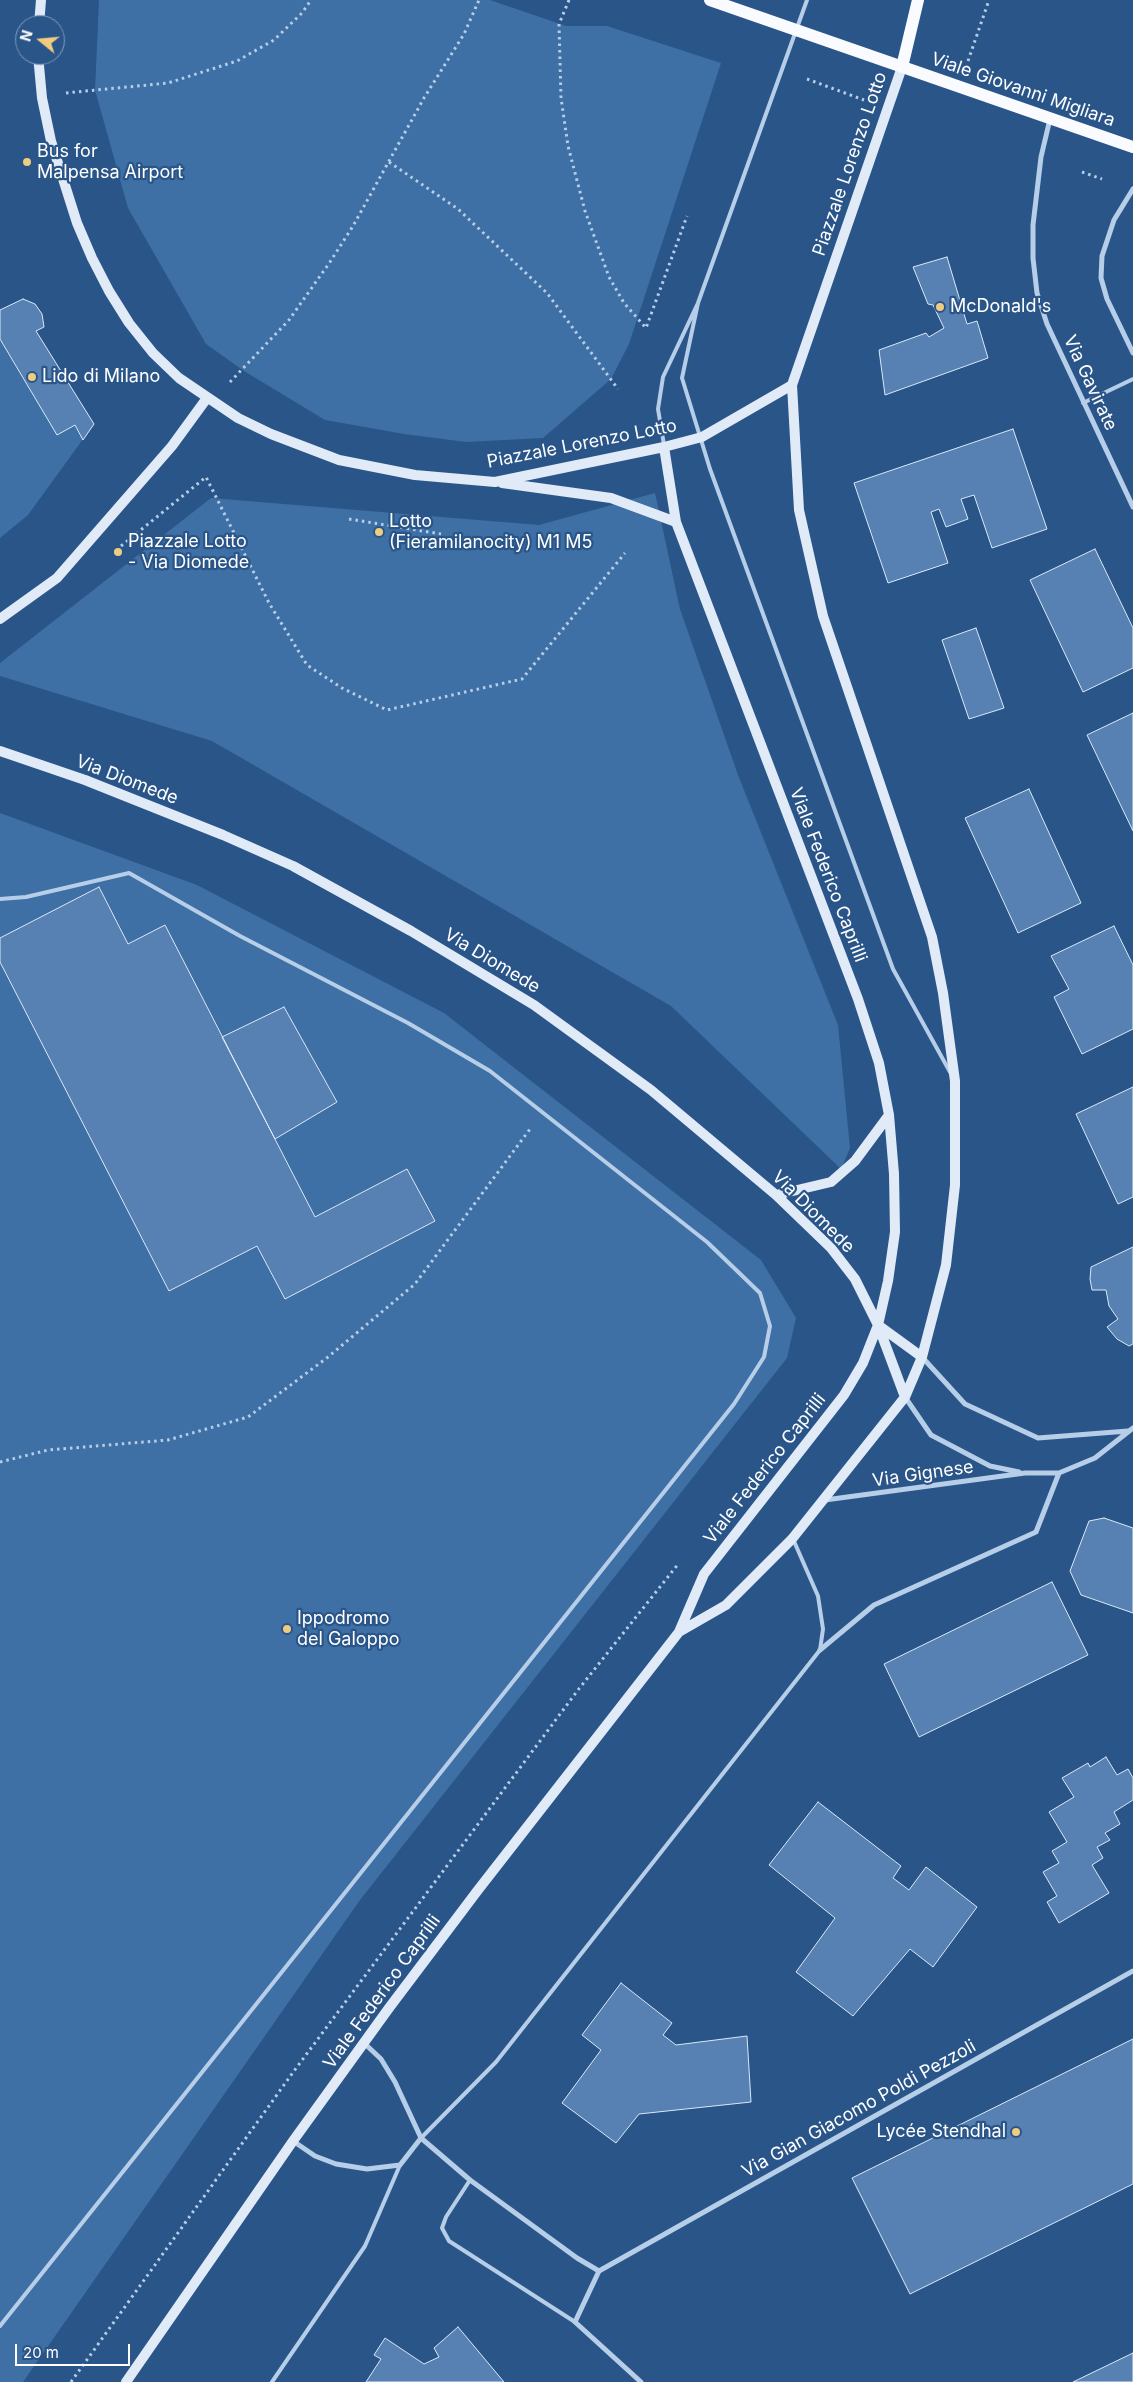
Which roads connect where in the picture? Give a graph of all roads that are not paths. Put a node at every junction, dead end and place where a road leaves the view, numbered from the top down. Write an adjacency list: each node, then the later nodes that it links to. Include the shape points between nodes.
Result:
1 (41, 0): 5 (street)
2 (710, 0): 6 (main road, Piazzale Lorenzo Lotto)
3 (807, 0): 6 (lane)
4 (918, 0): 8 (main road)
5 (40, 15)
6 (796, 30): 8 (main road, Piazzale Lorenzo Lotto); 12 (lane)
7 (39, 65): 16 (street, Piazzale Lorenzo Lotto, via 51,141 66,191 77,223 109,291 153,353 178,378)
8 (902, 67): 9 (main road, Viale Giovanni Migliara); 15 (street, Piazzale Lorenzo Lotto)
9 (1050, 118): 10 (main road, Viale Giovanni Migliara); 17 (street, Via Gavirate, via 1041,157 1033,225 1037,293 1047,324)
10 (1133, 147)
11 (1133, 189): 13 (street, via 1114,220 1102,256 1101,278 1107,299)
12 (698, 302): 18 (lane, Viale Federico Caprilli, via 682,378); 19 (lane, via 663,377 658,409)
13 (1133, 353)
14 (1133, 379): 17 (lane)
15 (792, 385): 18 (street, Piazzale Lorenzo Lotto); 26 (street, Viale Federico Caprilli, via 799,510 823,616 932,937)
16 (207, 398): 20 (street, Piazzale Lorenzo Lotto, via 271,434 339,460 415,475); 23 (street, via 172,446 56,578)
17 (1083, 403): 21 (street, Via Gavirate)
18 (702, 437): 19 (street, Piazzale Lorenzo Lotto); 26 (lane, Viale Federico Caprilli, via 710,469 893,969)
19 (664, 447): 20 (street, Piazzale Lorenzo Lotto); 22 (street, Viale Federico Caprilli)
20 (496, 482): 22 (street, via 611,498)
21 (1133, 507)
22 (676, 522): 27 (street, Viale Federico Caprilli, via 858,999 879,1063)
23 (0, 619)
24 (0, 751): 28 (street, Via Diomede, via 85,780 223,835 293,866 411,931 534,1005 612,1061)
25 (0, 899): 47 (lane, via 26,897 129,873 240,936 408,1023 490,1072 707,1242 760,1293 770,1326 764,1357 734,1404)
26 (955, 1082): 30 (street, Viale Federico Caprilli, via 955,1186 946,1265)
27 (889, 1115): 28 (street, via 855,1160 830,1182); 29 (street, Viale Federico Caprilli, via 895,1232)
28 (776, 1195): 29 (street, Via Diomede, via 831,1248 855,1279)
29 (878, 1325): 30 (street); 31 (street); 37 (street, Viale Federico Caprilli, via 863,1363 844,1394 704,1574)
30 (922, 1357): 31 (street, Viale Federico Caprilli); 32 (street, Via Gignese, via 965,1404 1038,1438)
31 (905, 1397): 34 (street, Via Gignese, via 931,1435 990,1466); 35 (street, Viale Federico Caprilli)
32 (1131, 1430): 33 (street, Via Gignese, via 1095,1458)
33 (1059, 1473): 34 (street, Via Gignese); 38 (street, via 1036,1532 874,1605)
34 (1025, 1474): 35 (street, Via Gignese)
35 (825, 1500): 36 (street, Viale Federico Caprilli)
36 (792, 1539): 37 (street, Viale Federico Caprilli, via 726,1604); 38 (lane, via 818,1596 823,1629)
37 (679, 1632): 40 (street, Viale Federico Caprilli)
38 (820, 1650): 41 (lane, via 496,2062)
39 (1133, 1972): 45 (street, Via Gian Giacomo Poldi Pezzoli)
40 (364, 2043): 41 (street, via 381,2059 395,2082); 42 (street, Viale Federico Caprilli)
41 (421, 2138): 43 (street); 44 (street)
42 (293, 2141): 43 (street, via 336,2164 367,2169); 48 (street, Viale Federico Caprilli)
43 (400, 2165): 49 (lane, via 366,2246)
44 (470, 2180): 45 (street); 46 (lane, via 442,2228 449,2241)
45 (599, 2271): 46 (street)
46 (575, 2322): 50 (street)
47 (0, 2326)
48 (126, 2382)
49 (272, 2382)
50 (641, 2382)

